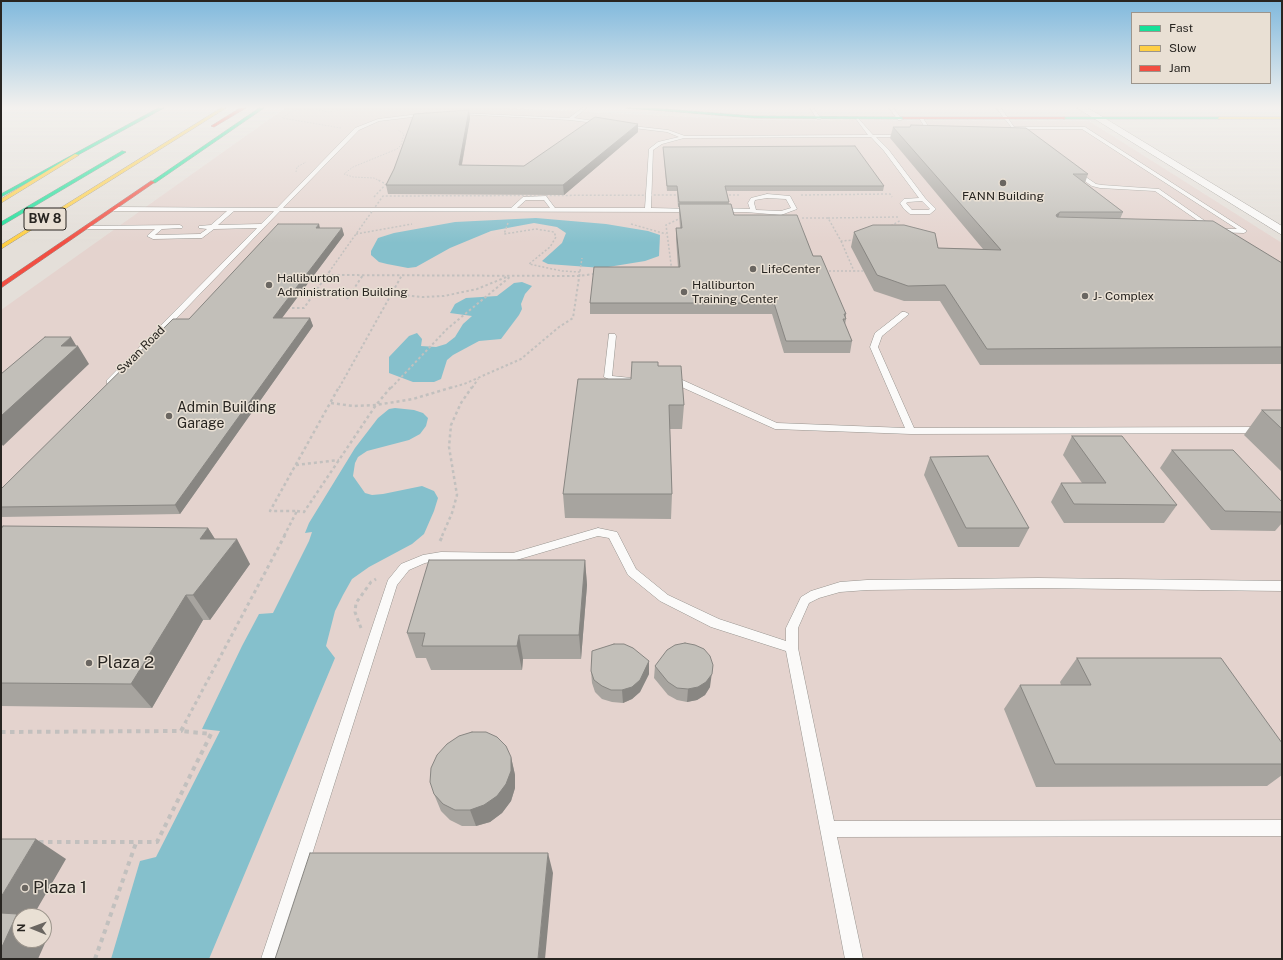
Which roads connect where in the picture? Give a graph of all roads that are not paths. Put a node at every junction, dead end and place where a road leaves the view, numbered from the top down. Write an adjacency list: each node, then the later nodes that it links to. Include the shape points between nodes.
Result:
1 (81, 153): 11 (main road)
2 (122, 153): 26 (main road, BW 8)
3 (151, 153): 13 (main road, BW 8)
4 (160, 153): 13 (main road)
5 (196, 153): 17 (main road)
6 (334, 153): 19 (lane, Swan Road)
7 (650, 153): 22 (lane)
8 (888, 153): 15 (lane)
9 (1122, 153): 33 (lane, via 1244,231)
10 (1153, 153): 34 (street)
11 (77, 155): 14 (main road); 16 (main road)
12 (1069, 167): 33 (lane, via 1102,187 1157,190)
13 (89, 191): 36 (main road, BW 8)
14 (1, 196)
15 (923, 199): 15 (lane, via 933,209 930,212 910,212 903,203 906,200)
16 (1, 201)
17 (114, 209): 18 (lane); 29 (main road)
18 (233, 209): 19 (lane); 27 (lane)
19 (280, 209): 20 (lane); 28 (lane, Swan Road)
20 (513, 209): 21 (lane); 21 (lane, via 525,198 546,198)
21 (553, 209): 22 (lane)
22 (648, 210): 23 (lane)
23 (699, 210)
24 (715, 210): 25 (lane)
25 (754, 211): 25 (lane, via 781,213 794,209 788,197 767,196 753,199 751,203)
26 (1, 224)
27 (213, 226): 28 (lane); 30 (lane, via 202,236 196,237 150,236); 32 (lane)
28 (263, 226): 42 (lane, Swan Road)
29 (88, 227): 30 (lane); 37 (main road)
30 (161, 227): 31 (lane)
31 (180, 227)
32 (201, 227)
33 (1217, 231): 35 (lane, via 1207,231)
34 (1282, 232)
35 (1220, 239)
36 (1, 247)
37 (1, 286)
38 (905, 314): 44 (lane, via 878,335 874,347)
39 (612, 336): 40 (lane, via 608,376 618,380)
40 (639, 380)
41 (660, 380): 44 (lane, via 675,380 775,426)
42 (101, 391)
43 (1282, 428): 44 (lane)
44 (911, 431)
45 (1282, 586): 46 (lane, via 1038,583 840,586 805,600 792,628)
46 (792, 648): 48 (lane); 49 (lane, via 715,623 664,598 632,572 613,535 598,532 513,557 442,556 423,559 405,566 392,583)
47 (1282, 828): 48 (lane)
48 (830, 829): 50 (lane)
49 (270, 959)
50 (854, 959)

